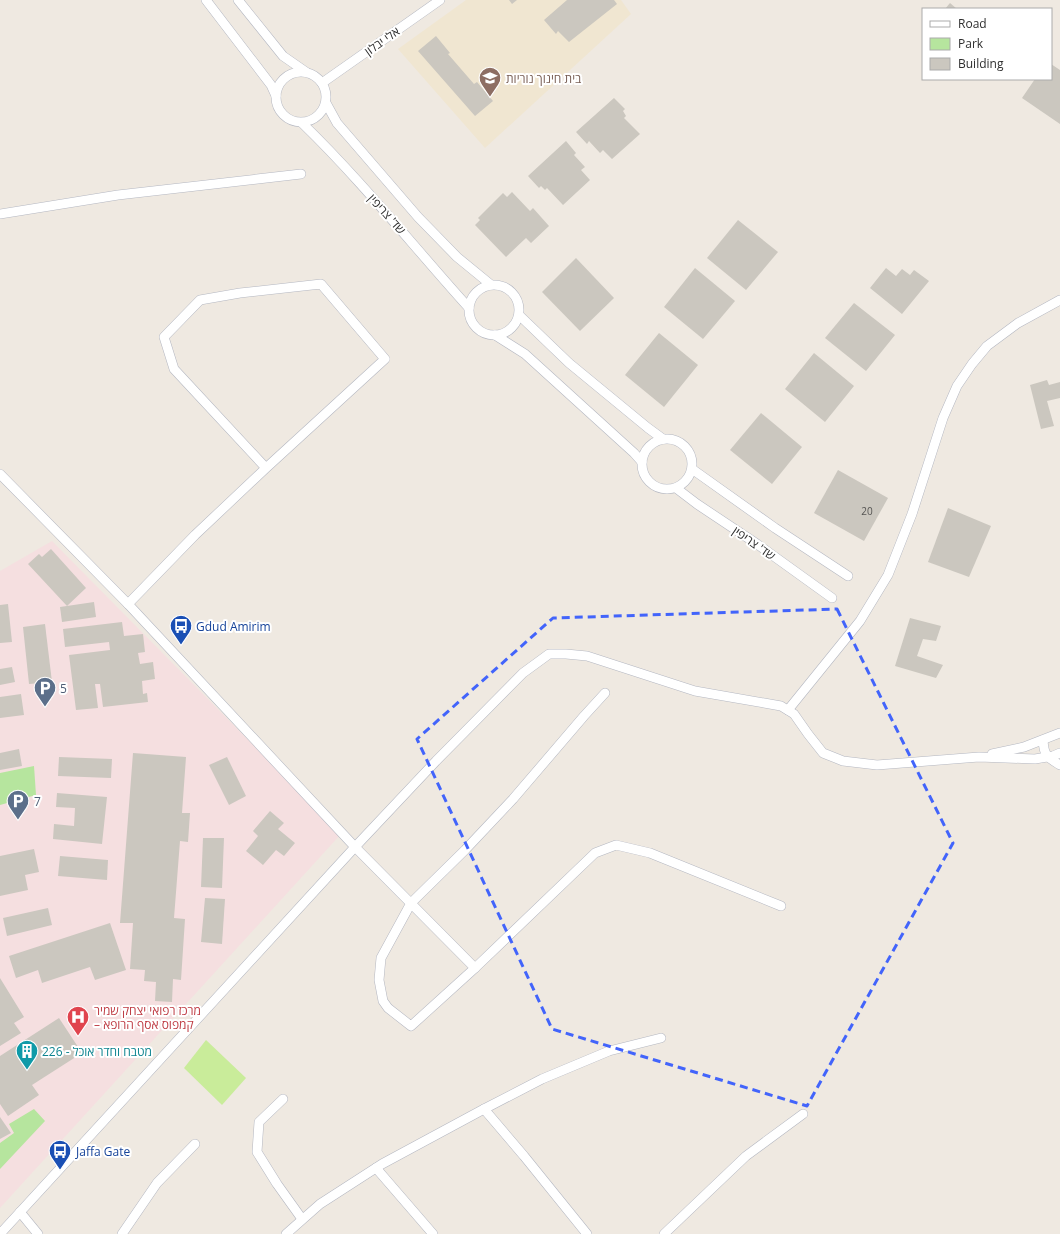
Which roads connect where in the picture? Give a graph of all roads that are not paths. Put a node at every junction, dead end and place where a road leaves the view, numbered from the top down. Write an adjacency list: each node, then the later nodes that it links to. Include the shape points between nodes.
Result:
1 (206, 0): 6 (street)
2 (238, 0): 4 (street, via 283,56)
3 (440, 0): 5 (street, אלי יבלון)
4 (306, 72): 5 (street, via 314,74); 6 (street, via 297,72 282,80)
5 (322, 82): 7 (street, via 327,94)
6 (276, 96): 8 (street, via 277,104 286,118)
7 (326, 103): 8 (street, via 318,117); 11 (street, שד' צריפין, via 337,123 418,217 457,257)
8 (302, 123): 13 (street, שד' צריפין, via 366,190)
9 (301, 174): 10 (street, via 118,195)
10 (0, 214)
11 (490, 284): 13 (street, via 475,293); 14 (street, via 499,284 513,292 519,303)
12 (1060, 300): 26 (street, via 1018,323 987,346 957,386 943,418 912,514 888,575 860,621)
13 (469, 308): 15 (street, via 473,324 479,330)
14 (519, 315): 15 (street, via 510,329 503,334); 16 (street, via 569,363)
15 (495, 335): 17 (street, via 524,354)
16 (663, 438): 17 (street, via 648,447); 19 (street, via 672,438 686,446 691,453)
17 (642, 462): 21 (street, via 646,478 652,484 660,488)
18 (266, 468): 18 (street, via 385,359 321,284 200,300 164,337 174,369); 24 (street, via 195,535)
19 (692, 469): 21 (street, via 684,483); 22 (street, שד' צריפין)
20 (0, 474): 24 (street)
21 (676, 488): 23 (street, שד' צריפין)
22 (848, 576)
23 (832, 598)
24 (128, 604): 33 (street)
25 (605, 693): 34 (street, via 513,799)
26 (788, 710): 30 (street, via 794,714 823,752 843,761 877,765); 33 (street, via 781,706 695,691 588,656 549,654 523,673)
27 (1060, 733): 28 (street)
28 (1042, 740): 30 (street, via 1024,747); 31 (street)
29 (1060, 753): 31 (street)
30 (979, 757): 31 (street)
31 (1047, 757): 32 (street)
32 (1060, 765)
33 (355, 847): 34 (street); 43 (street)
34 (411, 902): 36 (street); 36 (street, via 381,958 379,980 383,1001 388,1008 411,1026)
35 (781, 906): 36 (street, via 650,853 616,845 595,853)
36 (474, 968)
37 (661, 1038): 39 (street, via 609,1051 542,1079)
38 (283, 1100): 44 (street, via 259,1122 257,1152)
39 (484, 1109): 42 (street); 50 (street)
40 (803, 1114): 51 (street, via 746,1156)
41 (195, 1144): 47 (street, via 157,1184)
42 (376, 1168): 44 (street, via 320,1204); 49 (street)
43 (20, 1212): 45 (street); 46 (street)
44 (302, 1219): 48 (street)
45 (0, 1234)
46 (38, 1234)
47 (122, 1234)
48 (286, 1234)
49 (434, 1234)
50 (588, 1234)
51 (664, 1234)

